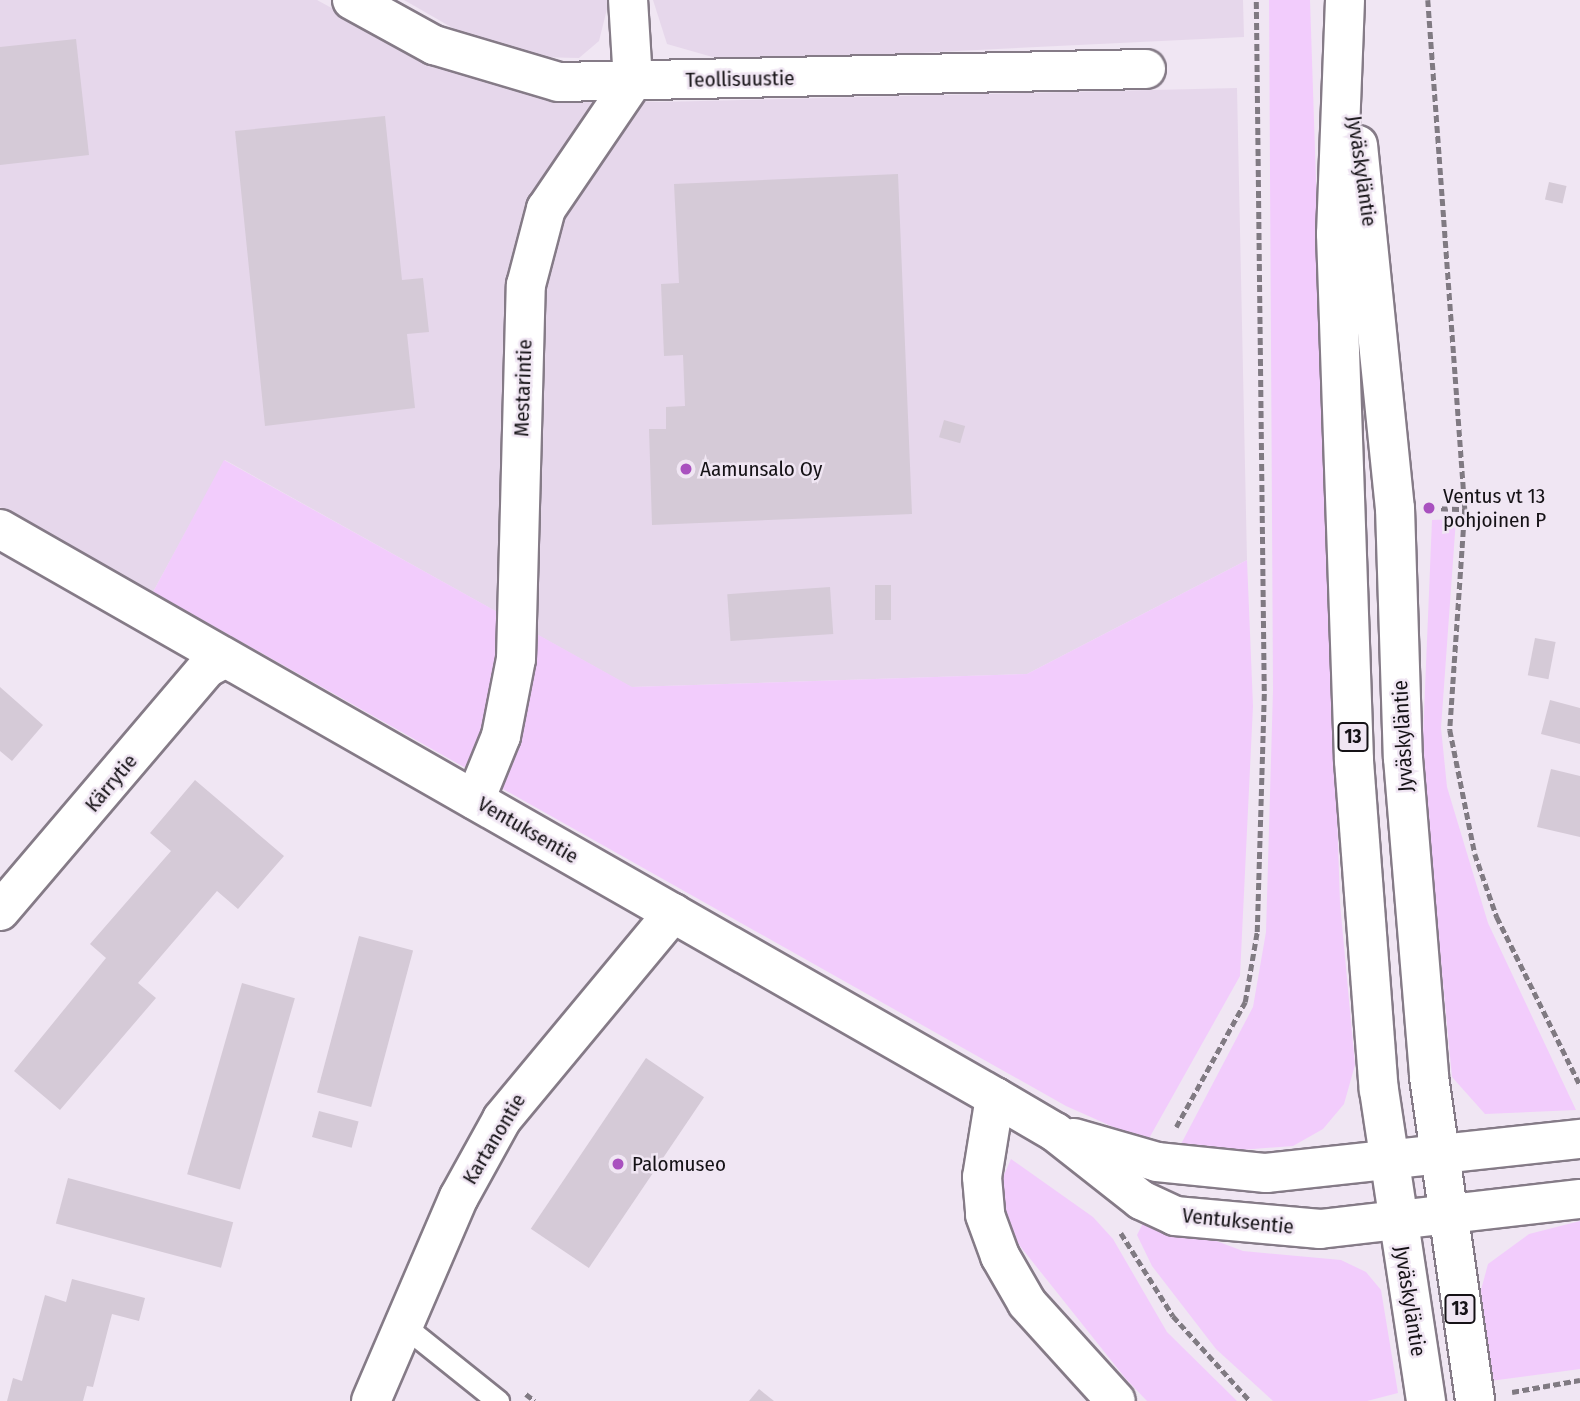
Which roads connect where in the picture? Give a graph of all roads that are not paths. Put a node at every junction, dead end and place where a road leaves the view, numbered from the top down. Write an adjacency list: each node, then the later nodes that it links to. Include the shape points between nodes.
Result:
1 (352, 0): 6 (main road, Teollisuustie, via 434,45 559,82)
2 (628, 0): 6 (main road)
3 (1345, 0): 5 (main road, Jyväskyläntie / 13)
4 (1146, 69): 6 (main road, Teollisuustie)
5 (1347, 70): 15 (main road, Jyväskyläntie / 13, via 1371,235 1392,481 1403,758); 16 (main road, Jyväskyläntie / 13, via 1336,234 1343,501 1354,761)
6 (633, 81): 9 (main road, Mestarintie, via 546,209 526,285 516,659 501,736)
7 (0, 529): 8 (main road, Ventuksentie)
8 (224, 659): 9 (main road, Ventuksentie); 10 (main road, Kärrytie, via 207,668)
9 (475, 800): 11 (main road, Ventuksentie)
10 (0, 911)
11 (673, 913): 12 (main road, Ventuksentie); 20 (main road, Kartanontie, via 502,1119 458,1198)
12 (995, 1097): 13 (main road, Ventuksentie); 24 (main road, via 982,1177 985,1215 999,1256 1027,1303)
13 (1055, 1132): 16 (main road, Ventuksentie, via 1157,1162 1266,1173); 19 (main road, Ventuksentie, via 1141,1200 1175,1216 1250,1225)
14 (1580, 1139): 15 (main road, Ventuksentie)
15 (1439, 1154): 16 (main road, Ventuksentie); 18 (main road, Jyväskyläntie / 13)
16 (1389, 1159): 19 (main road, Jyväskyläntie / 13)
17 (1580, 1199): 18 (main road, Ventuksentie)
18 (1447, 1216): 19 (main road, Ventuksentie); 21 (main road, Jyväskyläntie / 13)
19 (1398, 1222): 25 (main road, Jyväskyläntie / 13)
20 (403, 1325): 22 (main road, Kartanontie); 23 (lane)
21 (1486, 1398)
22 (371, 1401)
23 (498, 1401)
24 (1116, 1401)
25 (1426, 1401)

